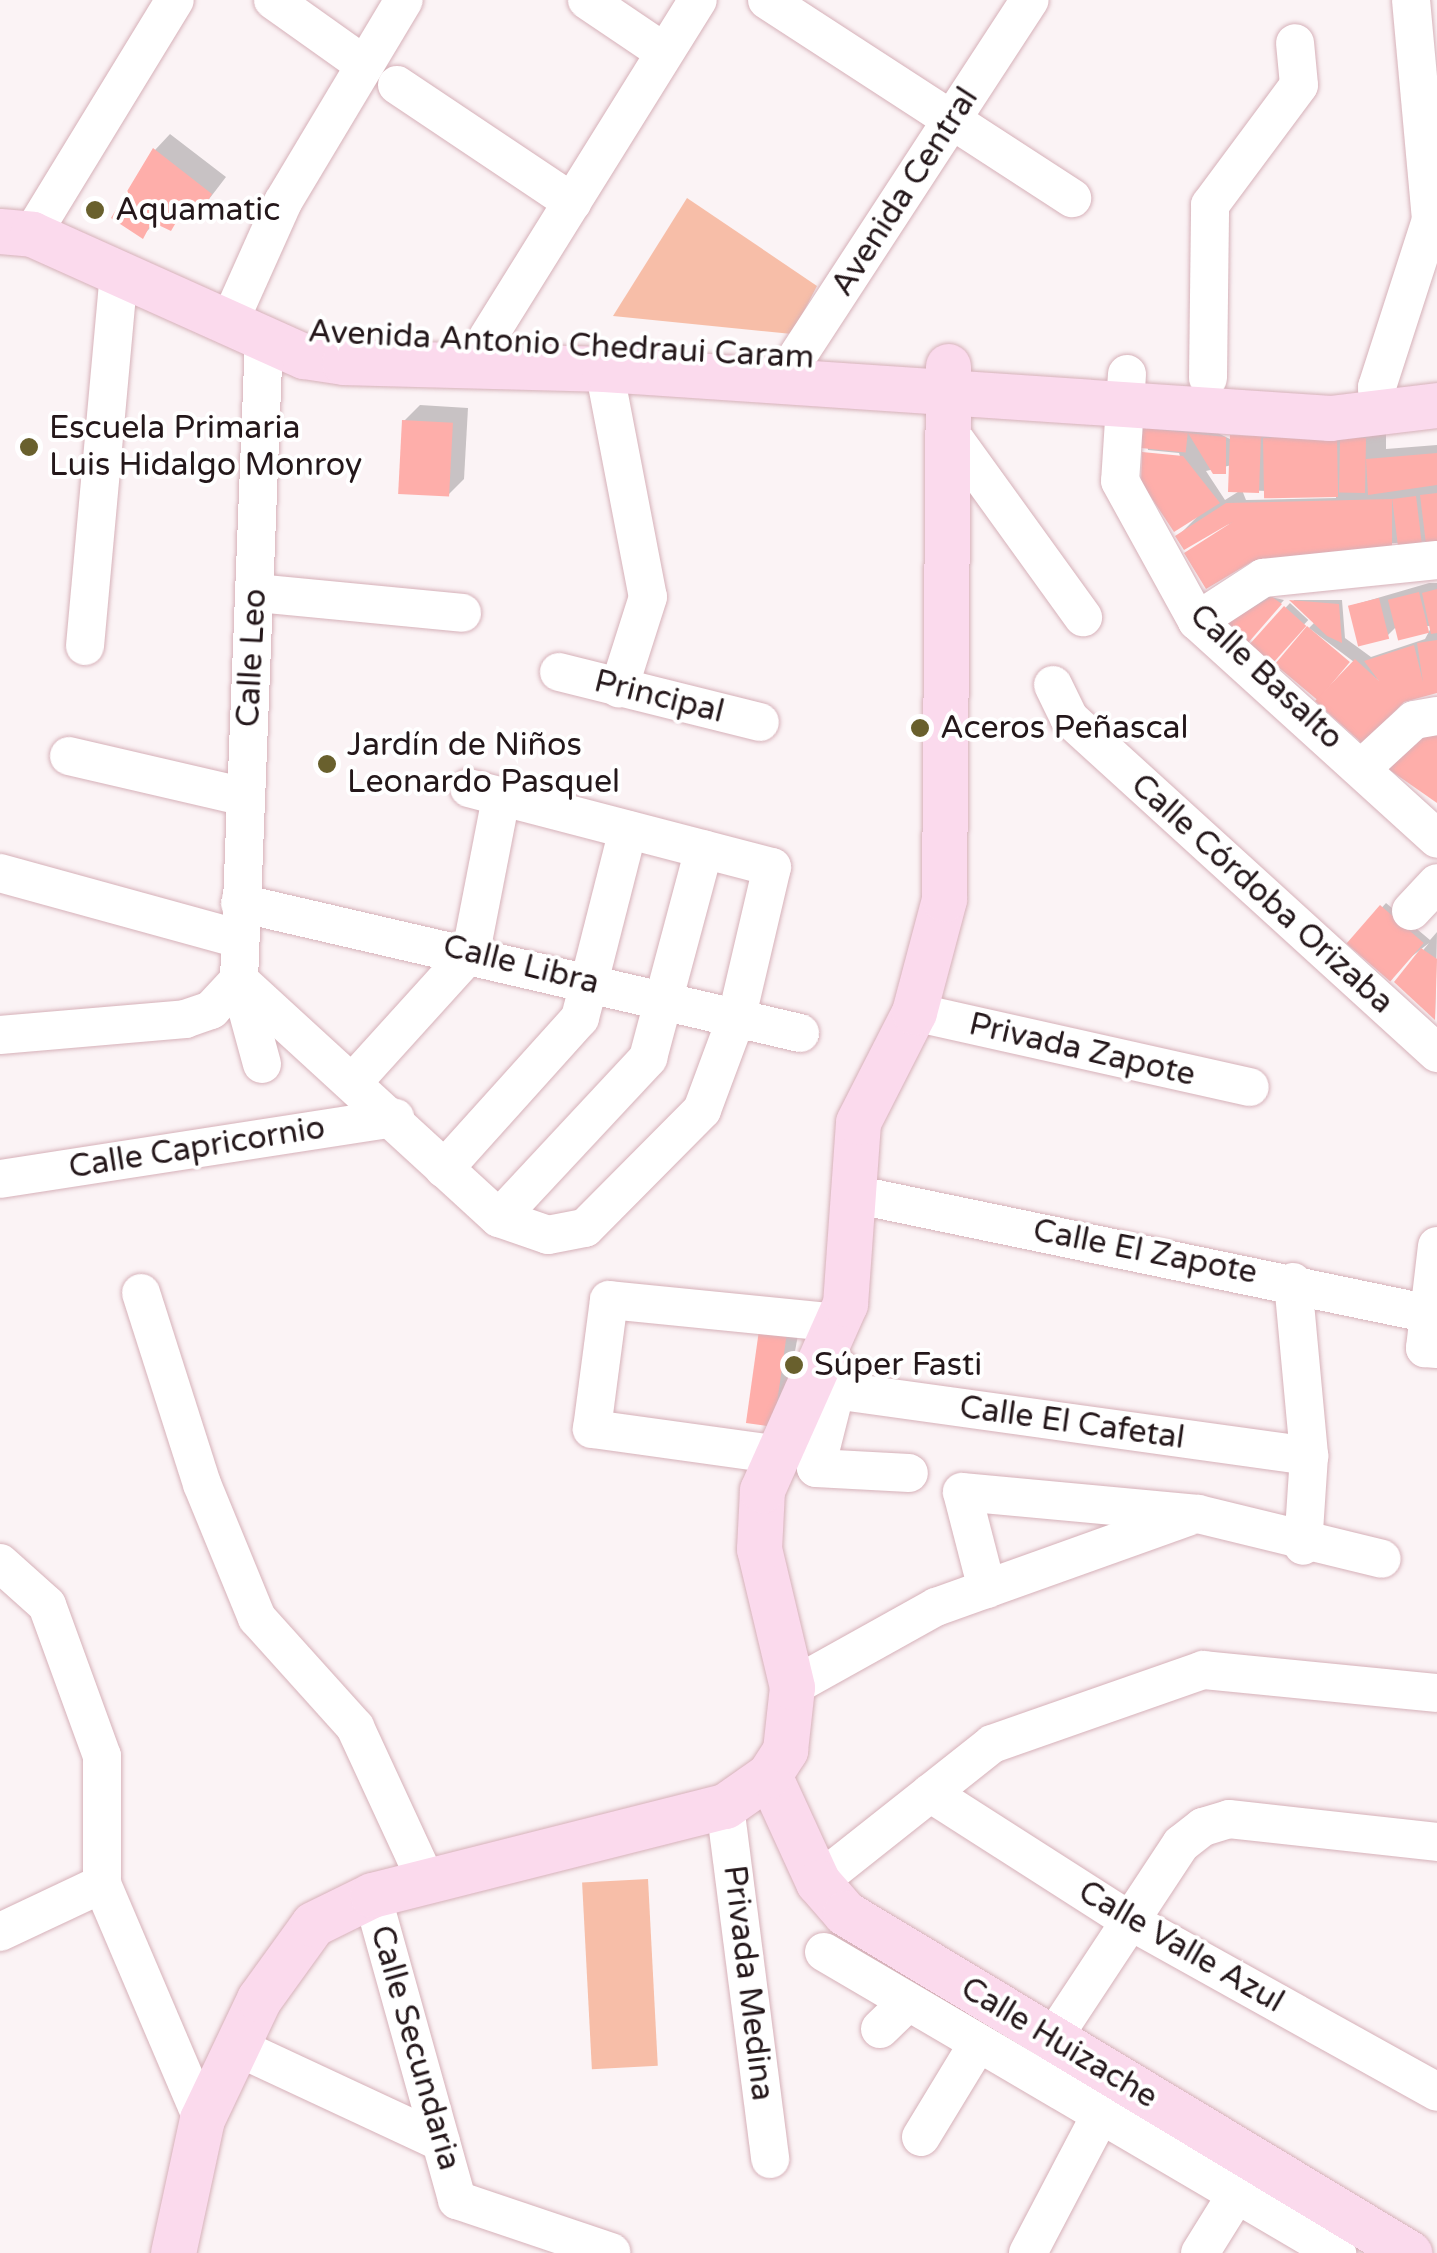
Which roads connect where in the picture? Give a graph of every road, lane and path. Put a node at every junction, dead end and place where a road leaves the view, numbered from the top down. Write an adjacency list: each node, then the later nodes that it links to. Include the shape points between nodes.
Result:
1 (176, 0): 17 (street)
2 (273, 0): 11 (street)
3 (404, 0): 11 (street)
4 (586, 0): 10 (street)
5 (698, 0): 10 (street)
6 (768, 0): 13 (street)
7 (1030, 0): 13 (street, Avenida Central)
8 (1412, 0): 16 (street)
9 (1295, 44): 23 (street, via 1299,85 1210,205)
10 (664, 52): 15 (street)
11 (364, 64): 19 (street, via 283,202)
12 (396, 85): 15 (street)
13 (951, 122): 14 (street); 21 (street, Avenida Central)
14 (1072, 198)
15 (572, 202): 20 (street)
16 (1434, 211): 27 (street)
17 (16, 232): 18 (main road)
18 (119, 272): 19 (main road); 34 (street)
19 (246, 331): 20 (main road, Avenida Antonio Chedraui Caram); 22 (main road, Avenida Antonio Chedraui Caram, via 344,362); 30 (street, Calle Leo)
20 (488, 337): 21 (main road, Avenida Antonio Chedraui Caram)
21 (788, 369): 22 (main road, Avenida Antonio Chedraui Caram); 26 (main road, Avenida Antonio Chedraui Caram)
22 (604, 370): 37 (street, via 648,597)
23 (1208, 378): 25 (main road, Avenida Antonio Chedraui Caram); 27 (main road, Avenida Antonio Chedraui Caram)
24 (1437, 378): 27 (main road, Avenida Antonio Chedraui Caram)
25 (1126, 389): 26 (main road, Avenida Antonio Chedraui Caram); 27 (main road, Avenida Antonio Chedraui Caram); 33 (street, Calle Basalto, via 1120,481)
26 (948, 397): 32 (street); 54 (main road, via 944,900)
27 (1378, 400): 28 (main road, Avenida Antonio Chedraui Caram)
28 (1437, 404)
29 (1437, 560): 33 (street, via 1263,578)
30 (266, 594): 31 (street); 42 (street, Calle Leo)
31 (462, 613)
32 (1083, 617)
33 (1196, 620): 41 (street, Calle Basalto)
34 (85, 646)
35 (559, 672): 37 (street, Principal)
36 (1054, 685): 58 (street, Calle Córdoba Orizaba, via 1069,718)
37 (619, 688): 39 (street, Principal)
38 (1437, 716): 41 (street, via 1414,720)
39 (760, 722)
40 (69, 756): 42 (street)
41 (1362, 767): 44 (street, Calle Basalto)
42 (245, 797): 49 (street, Calle Leo)
43 (628, 830): 45 (street); 50 (street, via 485,792); 52 (street)
44 (1437, 838)
45 (704, 849): 53 (street); 55 (street, Calle Capricornio, via 772,867)
46 (0, 873): 49 (street, Calle Libra)
47 (1437, 883): 48 (street)
48 (1411, 912)
49 (240, 921): 50 (street, Calle Libra); 51 (street, Calle Leo)
50 (471, 952): 52 (street, Calle Libra); 60 (street)
51 (239, 980): 57 (street, via 211,1010 185,1019); 59 (street, Calle Leo); 60 (street, Calle Capricornio)
52 (593, 983): 53 (street, Calle Libra); 63 (street, via 563,1043)
53 (670, 1002): 55 (street, Calle Libra); 66 (street, via 627,1086)
54 (914, 1012): 61 (street, Privada Zapote); 65 (main road, via 858,1122)
55 (738, 1016): 56 (street, Calle Libra); 66 (street, Calle Capricornio, via 702,1110 585,1228 548,1235)
56 (800, 1034)
57 (0, 1035)
58 (1437, 1053)
59 (262, 1064)
60 (354, 1081): 62 (street, Calle Capricornio)
61 (1250, 1087)
62 (395, 1118): 63 (street, Calle Capricornio); 64 (street, Calle Capricornio)
63 (444, 1169): 66 (street, Calle Capricornio)
64 (0, 1179)
65 (858, 1194): 68 (street, Calle El Zapote); 70 (main road)
66 (499, 1218)
67 (1437, 1246): 71 (street)
68 (1293, 1282): 71 (street, Calle El Zapote); 74 (street)
69 (142, 1293): 87 (street, via 202,1484 257,1618 355,1727)
70 (845, 1303): 72 (street, via 854,1328); 73 (main road); 73 (street, via 610,1300 592,1428)
71 (1431, 1337)
72 (834, 1390): 74 (street, Calle El Cafetal); 75 (street, via 816,1468)
73 (773, 1454): 81 (main road, via 759,1548)
74 (1309, 1456): 77 (street)
75 (908, 1473)
76 (1198, 1514): 77 (street); 80 (street); 80 (street, via 962,1492)
77 (1302, 1546): 78 (street)
78 (1382, 1559)
79 (0, 1563): 89 (street, via 48,1605 102,1756)
80 (987, 1589): 81 (street)
81 (792, 1687): 83 (main road, via 785,1750)
82 (1437, 1694): 84 (street, via 1203,1670 992,1744)
83 (769, 1776): 85 (main road); 88 (main road, Calle Huizache)
84 (930, 1793): 88 (street); 91 (street, Calle Valle Azul)
85 (725, 1806): 87 (main road); 104 (street, Privada Medina)
86 (1437, 1842): 91 (street, via 1216,1822 1181,1844)
87 (426, 1881): 90 (main road)
88 (818, 1882): 96 (main road, Calle Huizache, via 846,1912)
89 (102, 1884): 92 (street); 101 (street)
90 (372, 1895): 98 (main road, via 313,1924); 103 (street, Calle Secundaria)
91 (1130, 1921): 96 (street); 99 (street, Calle Valle Azul)
92 (0, 1932)
93 (824, 1952): 94 (street, Calle Huizache)
94 (907, 2002): 95 (street); 97 (street, Calle Huizache)
95 (880, 2029)
96 (1051, 2040): 111 (main road, Calle Huizache)
97 (976, 2044): 100 (street, Calle Huizache); 102 (street)
98 (234, 2046): 101 (main road); 103 (street)
99 (1437, 2092)
100 (1100, 2116): 105 (street, Calle Huizache); 108 (street)
101 (202, 2119): 107 (main road)
102 (921, 2137)
103 (441, 2142): 106 (street, Calle Secundaria, via 457,2200)
104 (770, 2160)
105 (1238, 2192): 109 (street); 110 (street, Calle Huizache)
106 (611, 2252)
107 (173, 2253)
108 (1028, 2253)
109 (1200, 2253)
110 (1337, 2253)
111 (1409, 2253)

